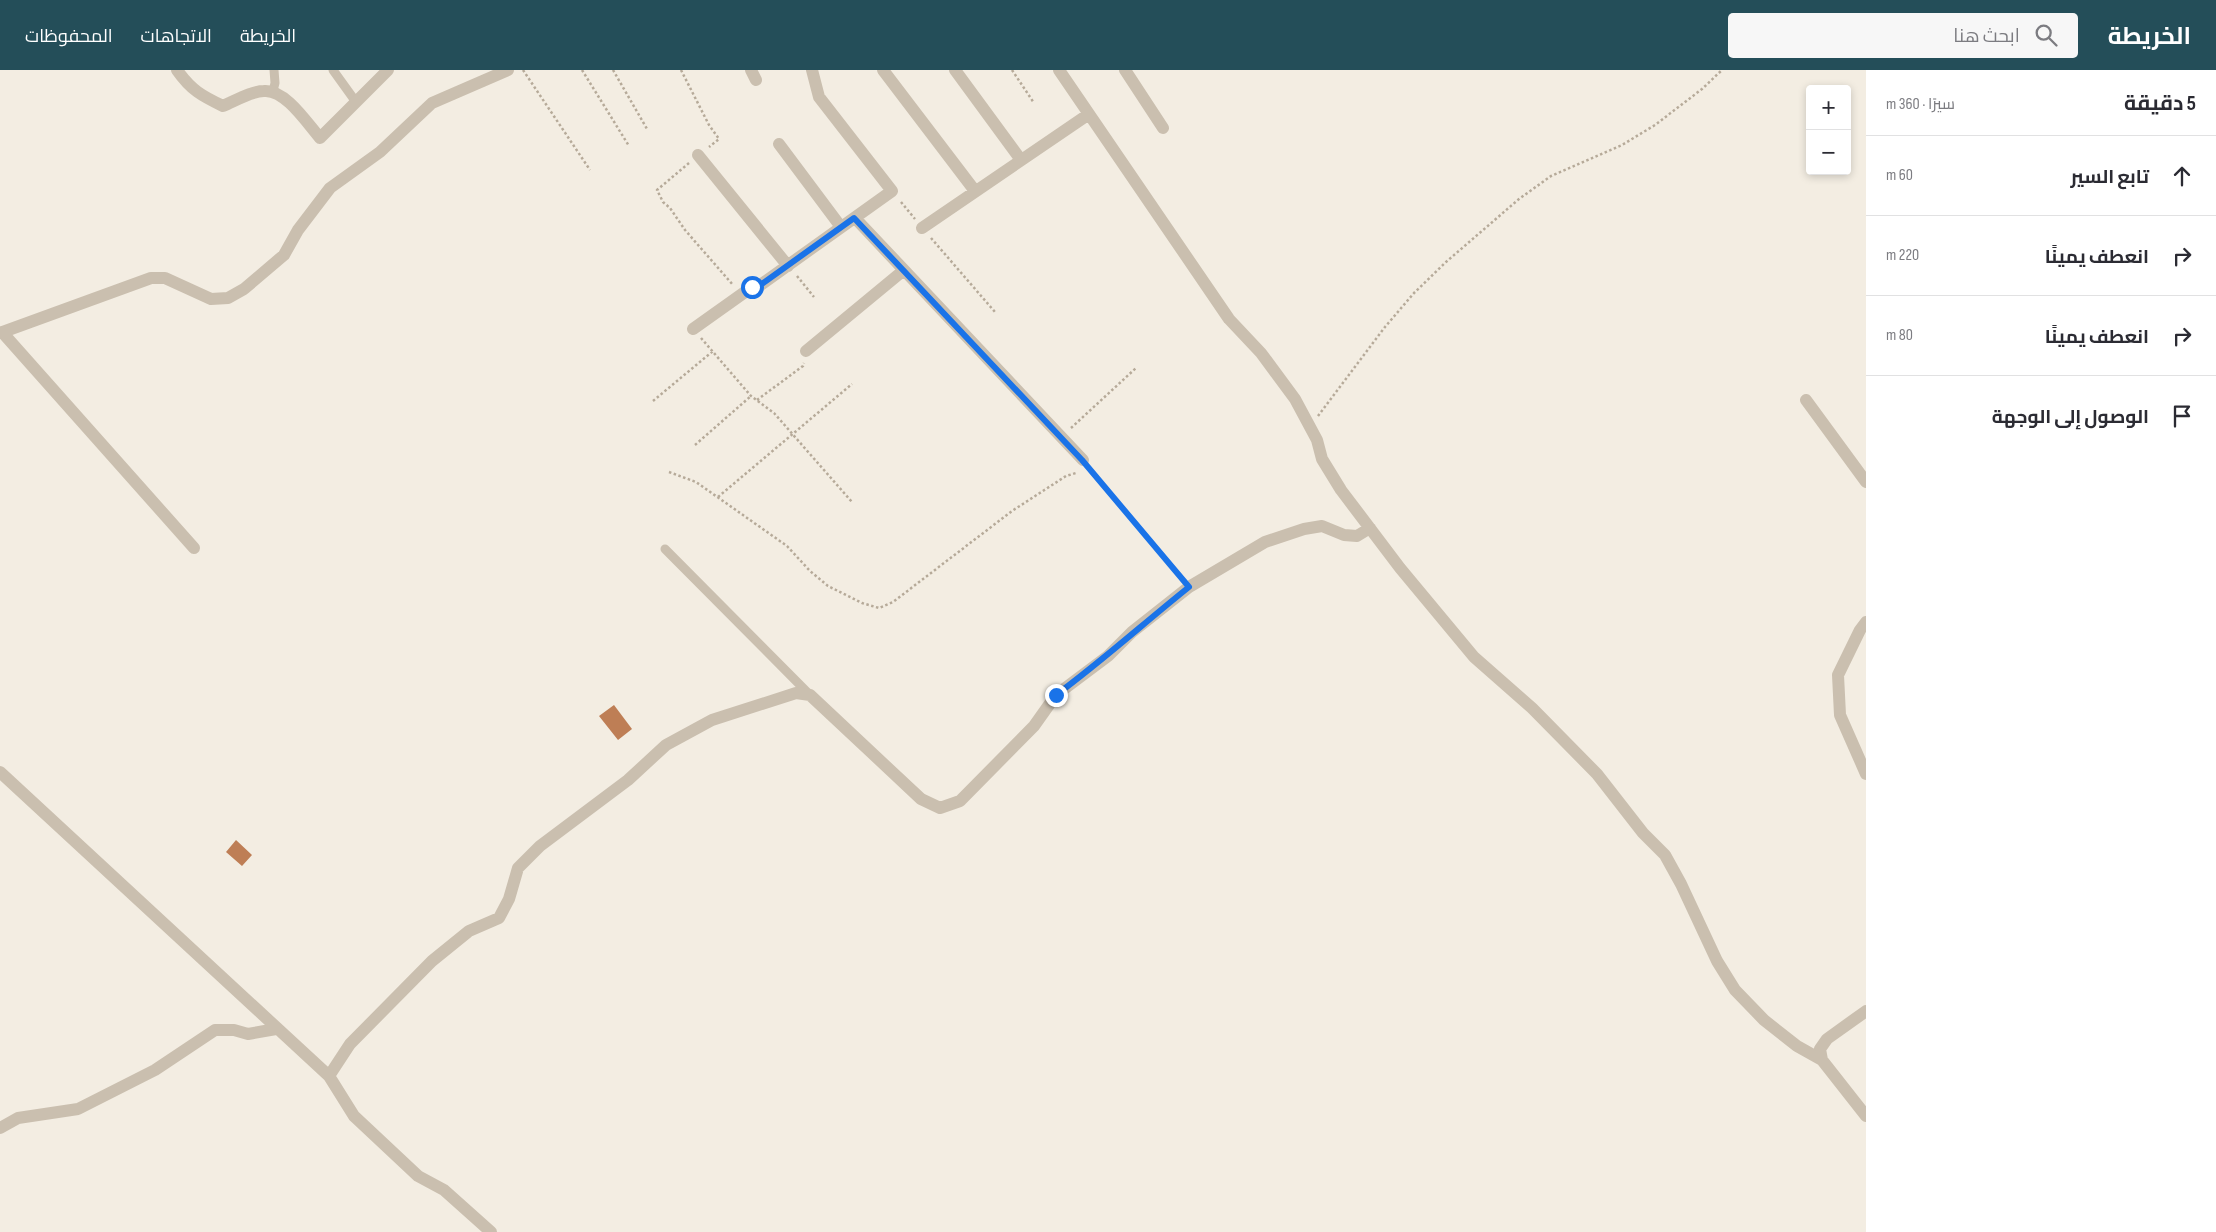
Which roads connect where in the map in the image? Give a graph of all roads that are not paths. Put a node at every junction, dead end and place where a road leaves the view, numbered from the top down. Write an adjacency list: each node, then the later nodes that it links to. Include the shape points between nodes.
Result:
1 (176, 70): 11 (street, via 188,86 223,106 263,90)
2 (274, 70): 11 (lane)
3 (333, 70): 12 (lane)
4 (388, 70): 12 (street)
5 (508, 70): 25 (street, via 432,103 380,152 330,188 303,222 284,256 228,298 211,299 165,278 151,278)
6 (812, 70): 19 (street, via 819,98 892,191)
7 (884, 70): 18 (street)
8 (955, 70): 17 (street)
9 (1059, 70): 13 (street)
10 (1126, 70): 14 (street)
11 (273, 91): 12 (street, via 285,97 320,138)
12 (356, 102)
13 (1089, 114): 17 (street); 30 (street, via 1229,319 1261,353 1295,399 1317,440 1322,459)
14 (1163, 128)
15 (779, 144): 20 (street)
16 (698, 155): 22 (street)
17 (1021, 160): 18 (street)
18 (975, 192): 21 (street)
19 (854, 218): 20 (street); 23 (street)
20 (841, 227): 22 (street)
21 (922, 228)
22 (788, 266): 24 (street, via 741,294)
23 (904, 270): 26 (street); 28 (street, via 1061,437)
24 (693, 329)
25 (1, 332): 31 (street)
26 (806, 351)
27 (1806, 400): 29 (street)
28 (1083, 468)
29 (1866, 482)
30 (1370, 528): 34 (street, via 1357,536 1344,535 1322,526 1304,528 1265,542 1189,587 1132,632 1108,656 1056,695 1034,726 960,801 940,808 921,799); 39 (street, via 1474,657 1566,741 1664,855 1717,961 1736,990 1771,1025 1797,1046)
31 (194, 548)
32 (665, 549): 34 (lane)
33 (1866, 622): 36 (street, via 1838,675 1840,715)
34 (810, 695): 40 (street, via 796,693 712,720 666,745 628,780 540,846 518,868 509,899 499,918 469,931 432,961 350,1044)
35 (0, 772): 38 (street)
36 (1866, 774)
37 (1866, 1011): 39 (street, via 1827,1039 1820,1048)
38 (276, 1029): 40 (street); 42 (street, via 248,1034 215,1030 155,1070 78,1109 18,1118)
39 (1822, 1060): 41 (street)
40 (329, 1076): 43 (street, via 354,1116 418,1176 444,1190)
41 (1866, 1116)
42 (0, 1128)
43 (491, 1232)

